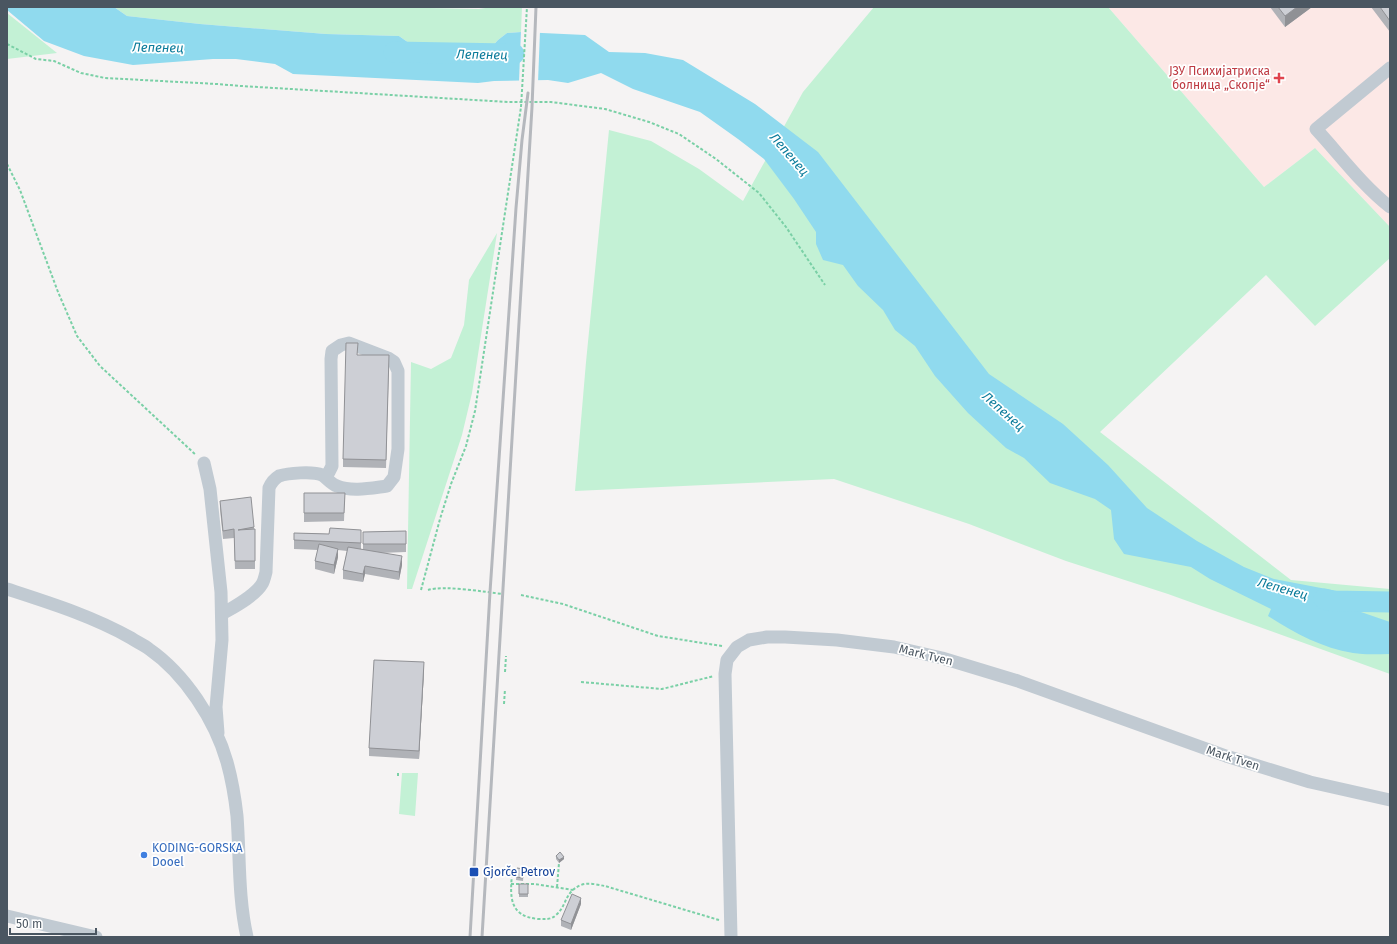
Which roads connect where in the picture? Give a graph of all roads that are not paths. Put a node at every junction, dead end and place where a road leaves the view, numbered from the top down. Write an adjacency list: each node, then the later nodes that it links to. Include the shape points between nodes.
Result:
1 (1390, 68): 2 (street, via 1316,129)
2 (1390, 207)
3 (204, 463): 6 (street, via 210,489)
4 (324, 476): 4 (street, via 336,486 351,488 387,486 394,477 398,449 398,371 394,362 388,358 349,343 332,351 332,466); 6 (street, via 316,473 285,474 271,482 266,572 262,584 237,606)
5 (7, 589): 7 (street, via 82,614 114,628 149,649 193,692)
6 (222, 614): 7 (street, via 216,707)
7 (219, 741): 13 (street, via 227,761 237,816 240,891)
8 (1390, 800): 10 (street, Mark Tven, via 1310,782 1226,756 1018,682 942,658 894,647 837,640 785,637 749,640 737,647 727,660 725,674)
9 (7, 916): 11 (street)
10 (731, 930)
11 (57, 933): 12 (street)
12 (96, 937)
13 (247, 937)

